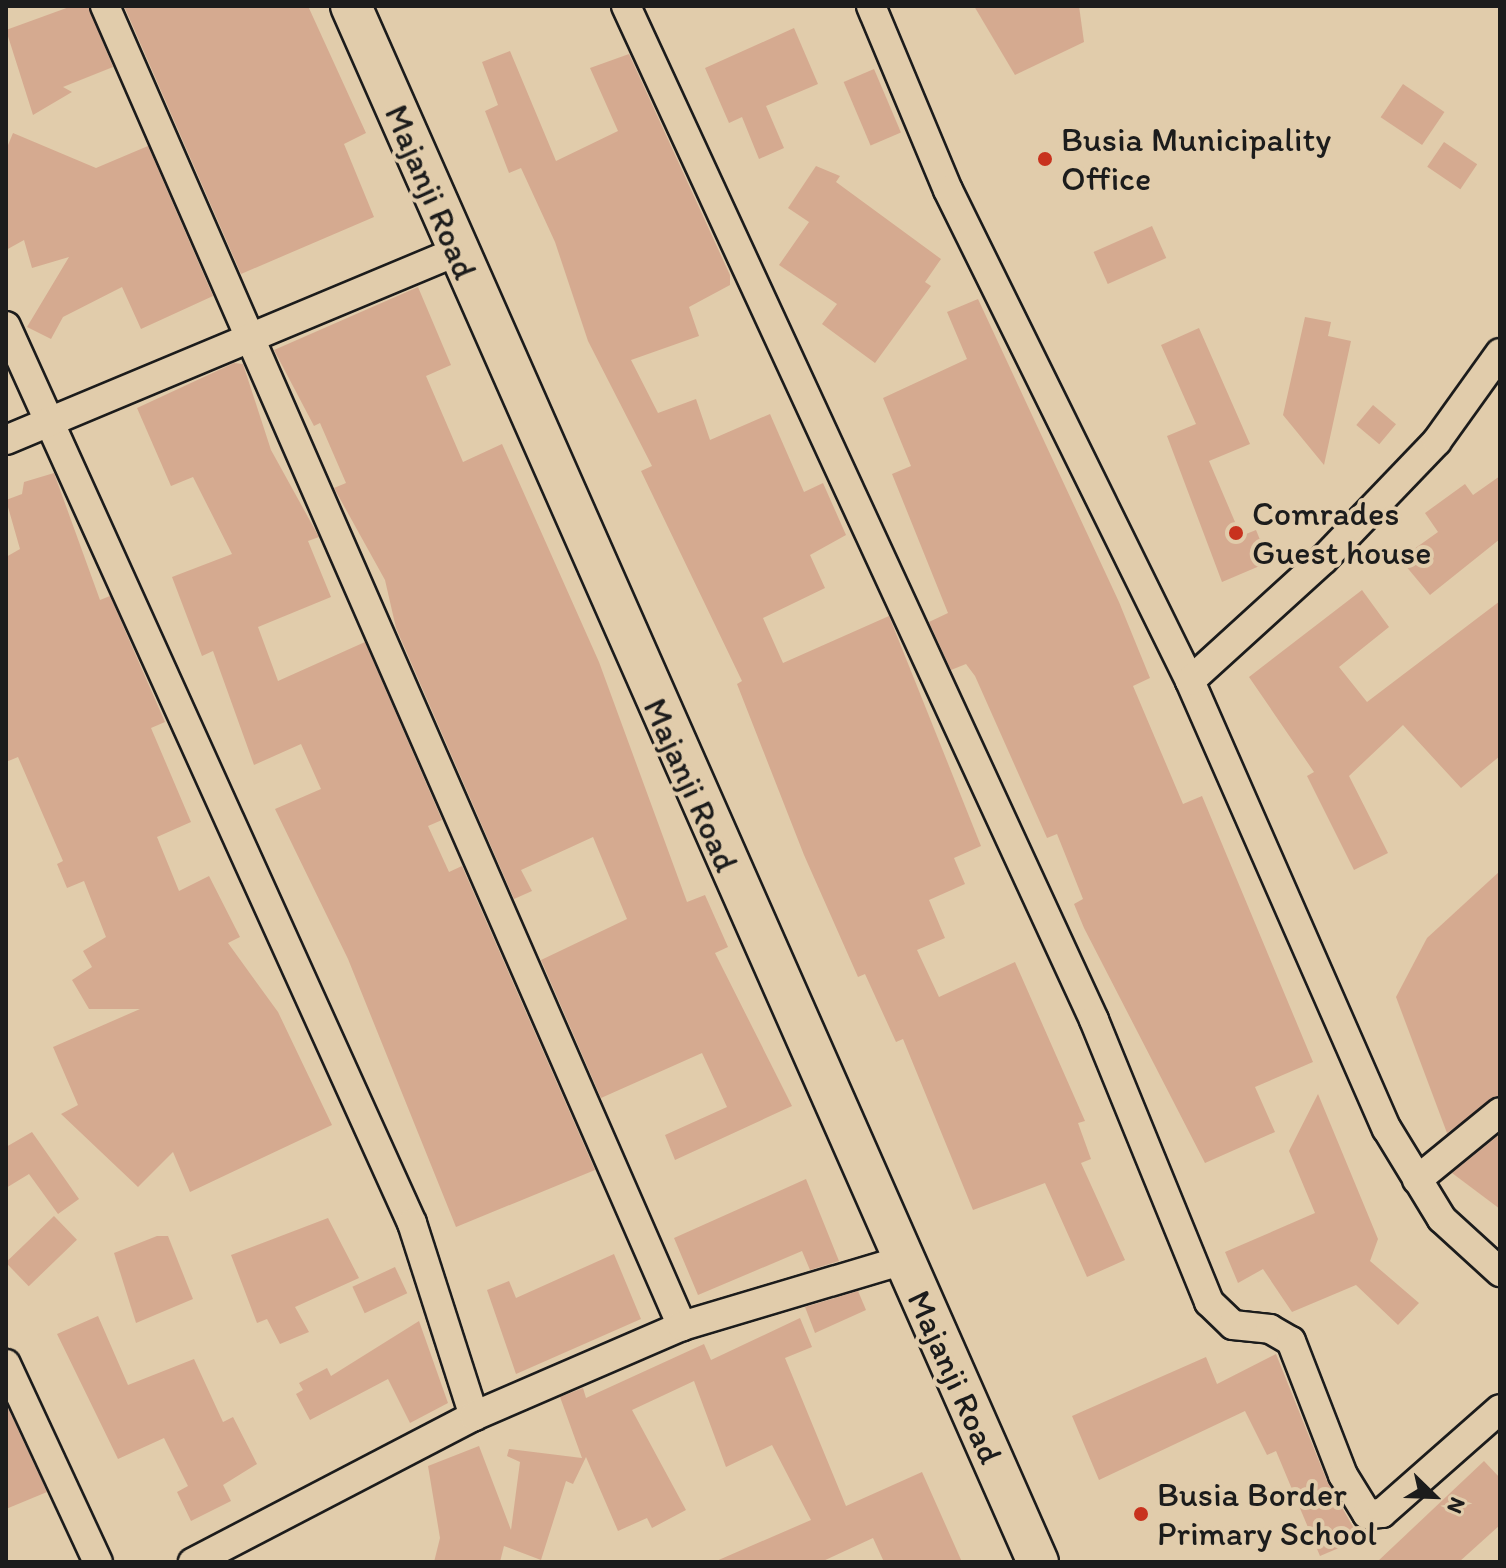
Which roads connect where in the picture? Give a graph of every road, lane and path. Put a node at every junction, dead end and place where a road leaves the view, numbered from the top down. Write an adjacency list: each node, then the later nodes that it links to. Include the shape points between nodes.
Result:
1 (105, 6): 7 (street)
2 (351, 6): 5 (main road, Majanji Road)
3 (626, 6): 18 (street, via 1094,1020 1209,1302 1233,1325 1270,1329 1291,1341 1343,1475 1367,1514 1382,1513)
4 (871, 6): 11 (street, via 948,190)
5 (457, 251): 7 (street); 14 (main road, Majanji Road)
6 (6, 326): 9 (street)
7 (248, 335): 9 (street); 16 (street)
8 (1500, 353): 11 (street, via 1437,441 1324,559)
9 (49, 423): 10 (street); 19 (street, via 412,1223)
10 (6, 440)
11 (1190, 681): 13 (street, via 1370,1090)
12 (1500, 1112): 13 (street)
13 (1417, 1180): 15 (street, via 1442,1219)
14 (903, 1260): 16 (street); 22 (main road, Majanji Road)
15 (1500, 1272)
16 (682, 1326): 19 (street)
17 (6, 1364): 20 (street)
18 (1500, 1409)
19 (474, 1416): 21 (street)
20 (98, 1562)
21 (193, 1562)
22 (1038, 1562)

